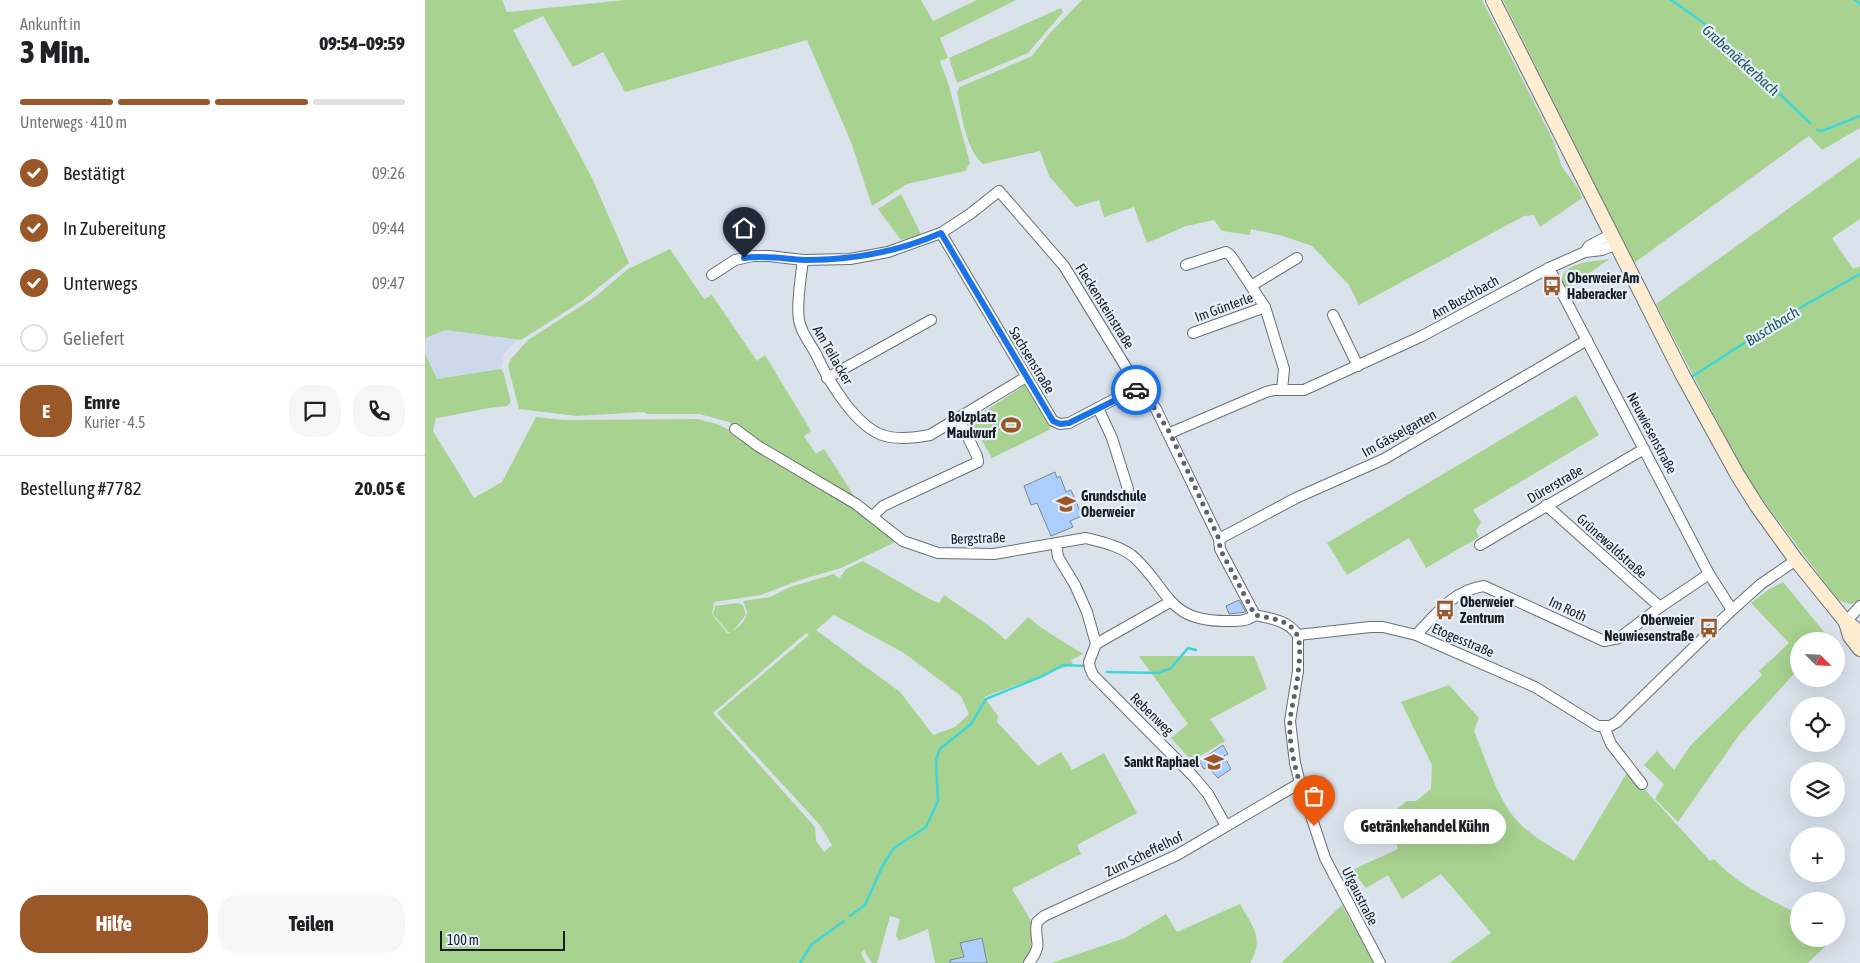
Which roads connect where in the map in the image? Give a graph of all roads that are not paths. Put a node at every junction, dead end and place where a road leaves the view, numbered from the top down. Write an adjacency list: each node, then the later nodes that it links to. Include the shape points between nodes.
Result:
1 (1493, 0): 3 (main road)
2 (941, 233): 5 (street, via 888,252 850,259); 16 (street, Sachsenstraße); 18 (street, Fleckensteinstraße, via 999,191 1064,266)
3 (1615, 239): 7 (street, Am Buschbach, via 1589,246 1585,252); 31 (main road, via 1737,474)
4 (1297, 258): 9 (street, Im Günterle)
5 (803, 260): 8 (street, via 769,256 744,258 735,260); 17 (street, Am Teilacker, via 798,319)
6 (1186, 266): 9 (street, Im Günterle, via 1226,252)
7 (1549, 268): 14 (street, Neuwiesenstraße); 15 (street, Am Buschbach)
8 (713, 275)
9 (1251, 286): 10 (street, Im Günterle)
10 (1265, 307): 13 (street, Im Günterle); 19 (street, Im Günterle, via 1284,369)
11 (1333, 315): 15 (street)
12 (931, 320): 17 (street)
13 (1193, 333)
14 (1587, 340): 24 (street, Neuwiesenstraße); 28 (street, Im Gässelgarten, via 1384,458 1296,498)
15 (1358, 366): 19 (street, Am Buschbach, via 1304,390)
16 (1026, 377): 20 (street, Sachsenstraße, via 1053,421 1069,423); 21 (street, Am Teilacker)
17 (827, 378): 21 (street, Am Teilacker, via 864,426 879,434 892,438 930,435)
18 (1137, 389): 20 (street, Sachsenstraße); 23 (street, Fleckensteinstraße, via 1144,392)
19 (1282, 390): 23 (street, Am Buschbach, via 1266,392)
20 (1098, 408): 25 (street, via 1112,438)
21 (959, 419): 27 (street, via 978,462 883,506)
22 (735, 429): 27 (street, Bergstraße)
23 (1170, 433): 28 (street, Fleckensteinstraße)
24 (1644, 449): 26 (street, Dürerstraße); 32 (street, Neuwiesenstraße)
25 (1128, 489)
26 (1546, 505): 30 (street, Dürerstraße); 35 (street, Grünewaldstraße)
27 (873, 516): 29 (street, Bergstraße, via 903,541 938,552 995,554)
28 (1219, 539): 37 (street, Fleckensteinstraße, via 1220,549)
29 (1056, 542): 33 (street, Bergstraße, via 1087,538 1126,552 1135,558); 43 (street, via 1058,557 1087,612)
30 (1481, 545)
31 (1797, 560): 36 (street, via 1761,584); 39 (main road)
32 (1709, 574): 35 (street, Im Roth); 36 (street, Neuwiesenstraße)
33 (1169, 602): 37 (street, Bergstraße, via 1200,619 1249,620); 43 (street)
34 (1860, 606): 39 (street)
35 (1660, 607): 42 (street, Im Roth, via 1619,638 1604,641 1483,586 1474,587 1453,598)
36 (1732, 610): 45 (street, via 1617,722)
37 (1255, 615): 41 (street, via 1284,622)
38 (1860, 619): 39 (street)
39 (1846, 622): 40 (main road); 44 (main road, via 1850,636)
40 (1860, 632)
41 (1298, 634): 42 (street, Etogesstraße, via 1370,627); 46 (street, Ufgaustraße, via 1298,671 1290,721)
42 (1416, 635): 45 (street, Etogesstraße, via 1535,687)
43 (1096, 644): 48 (street, Rebenweg, via 1089,662 1093,675 1209,794)
44 (1860, 649)
45 (1604, 727): 47 (street, via 1611,744)
46 (1300, 783): 48 (street, Zum Scheffelhof); 50 (street, Ufgaustraße, via 1325,858)
47 (1642, 784)
48 (1226, 826): 49 (street, Zum Scheffelhof, via 1177,855 1044,916 1037,922 1035,930 1039,944)
49 (1029, 963)
50 (1380, 963)

